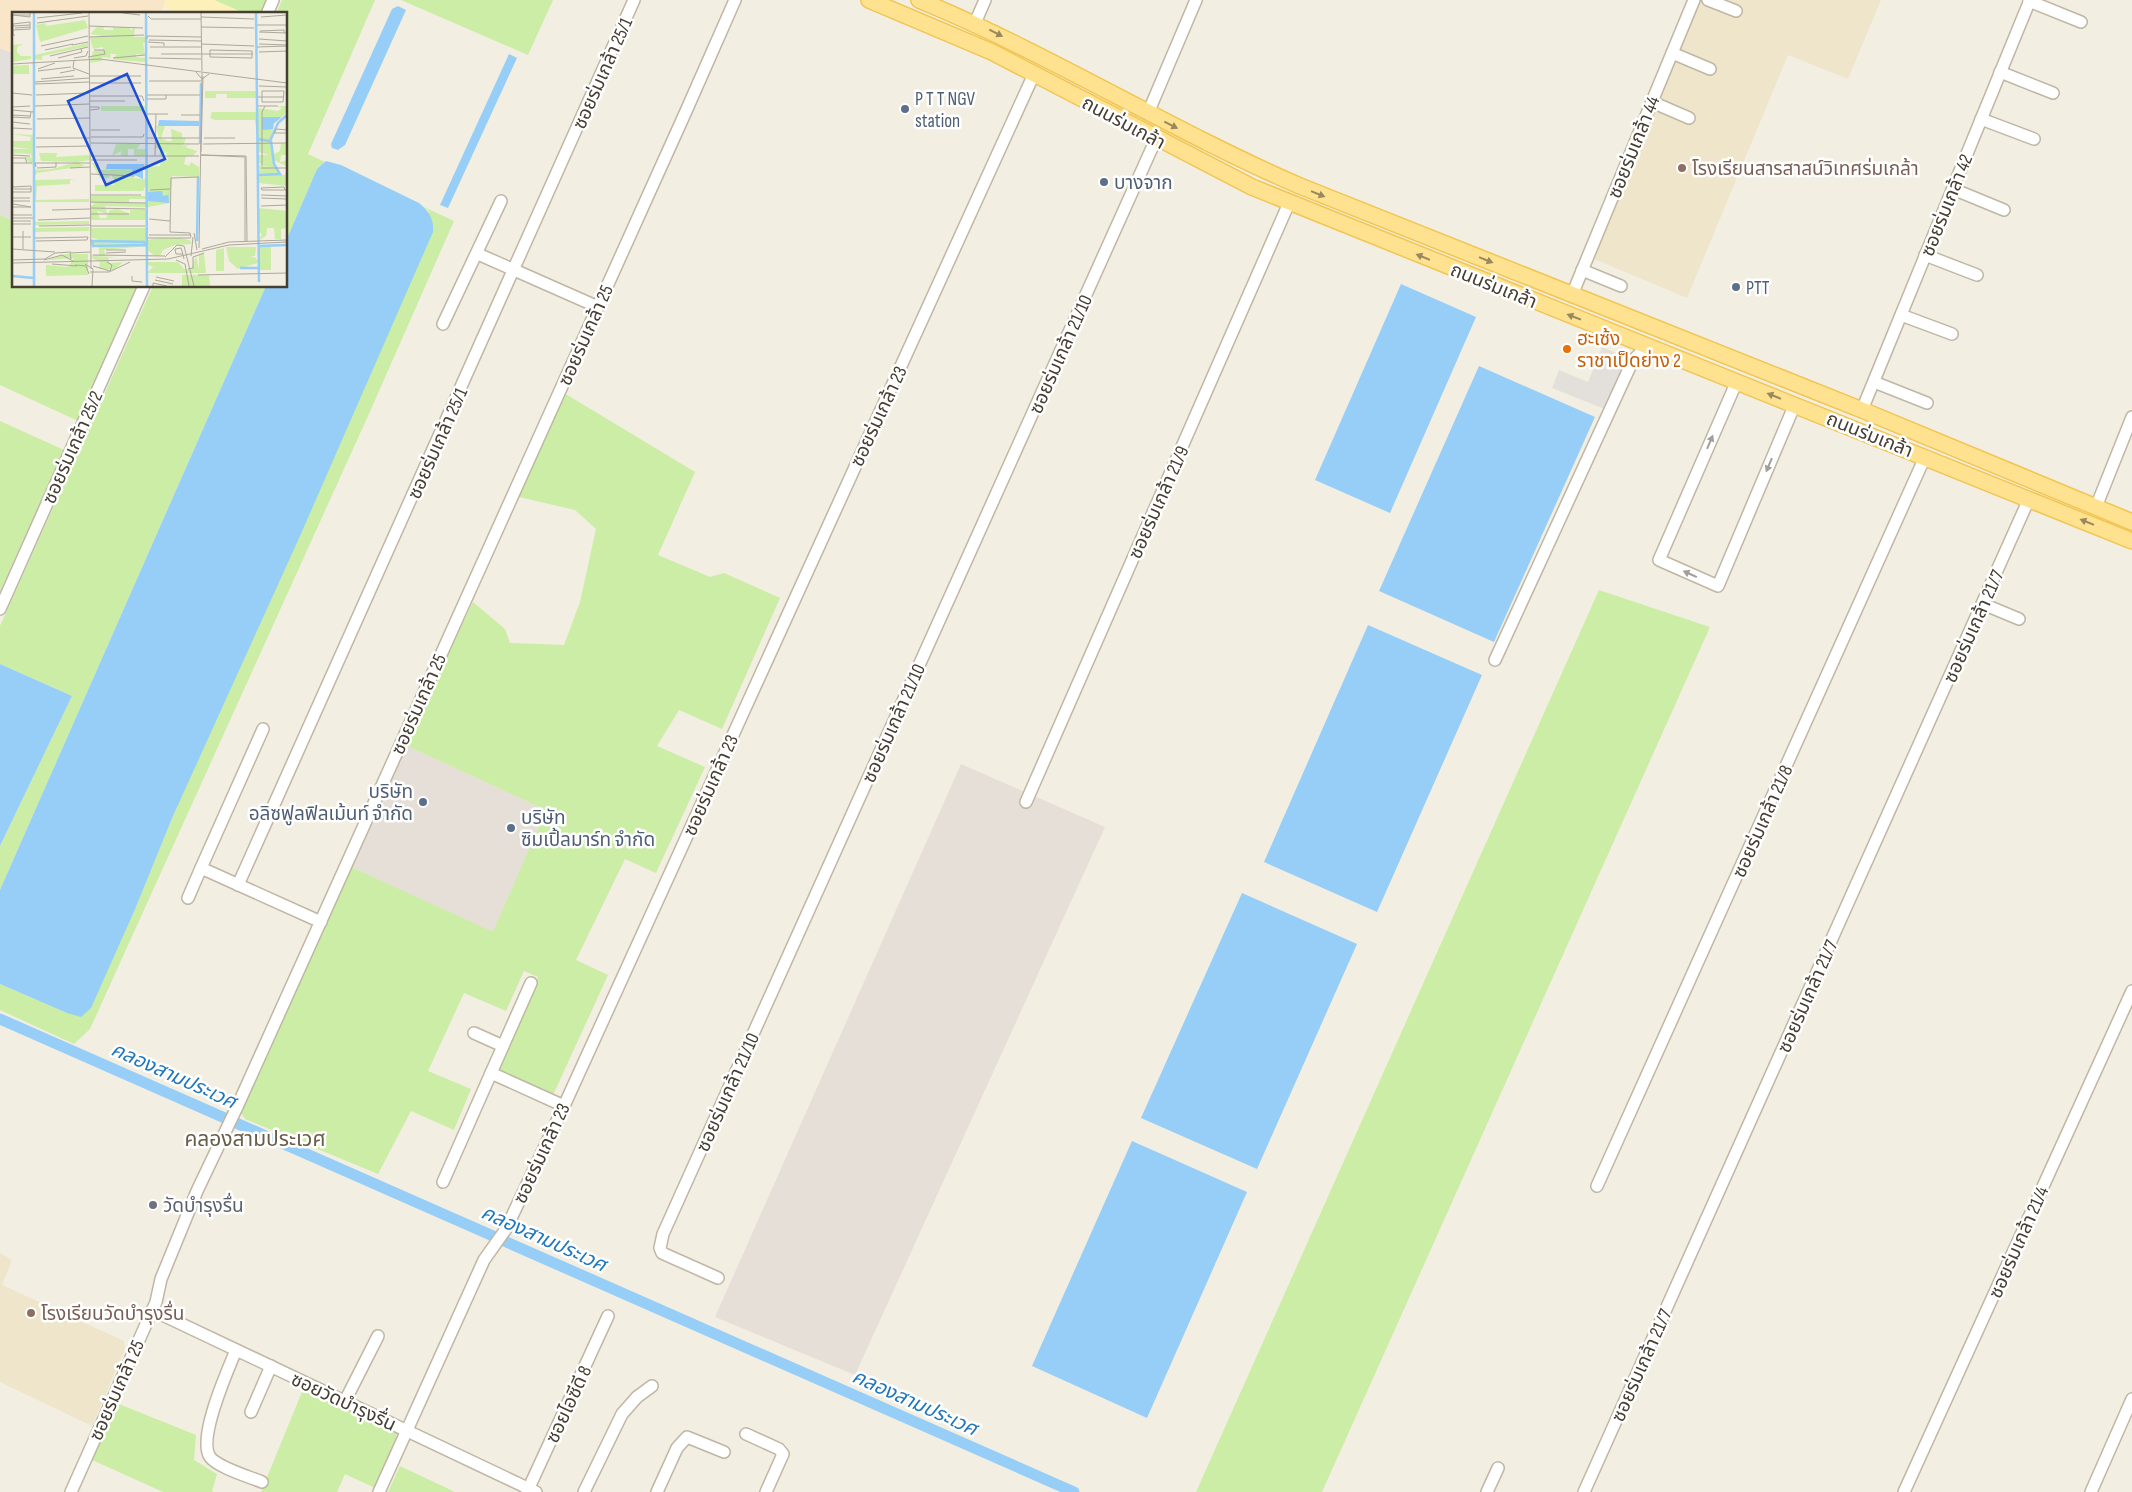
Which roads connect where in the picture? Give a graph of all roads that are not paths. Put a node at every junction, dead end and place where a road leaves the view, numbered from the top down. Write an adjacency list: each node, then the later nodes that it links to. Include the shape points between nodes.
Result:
1 (273, 0): 12 (street)
2 (634, 0): 32 (street, ซอยร่มเกล้า 25/1)
3 (735, 0): 38 (street, ซอยร่มเกล้า 25)
4 (869, 0): 18 (main road, ถนนร่มเกล้า, via 957,36)
5 (919, 0): 14 (main road, ถนนร่มเกล้า)
6 (985, 0): 14 (street)
7 (1196, 0): 21 (street)
8 (1694, 0): 15 (street, ซอยร่มเกล้า 44)
9 (1708, 0): 11 (street)
10 (2030, 1): 13 (street); 17 (street, ซอยร่มเกล้า 42)
11 (1736, 11)
12 (268, 12)
13 (2081, 22)
14 (975, 23): 21 (main road, ถนนร่มเกล้า, one-way to 21)
15 (1672, 54): 16 (street); 20 (street, ซอยร่มเกล้า 44)
16 (1710, 69)
17 (2000, 72): 19 (street); 23 (street, ซอยร่มเกล้า 42)
18 (1034, 74): 24 (main road, ถนนร่มเกล้า); 69 (street, ซอยร่มเกล้า 23)
19 (2053, 93)
20 (1652, 102): 22 (street); 33 (street, ซอยร่มเกล้า 44)
21 (1148, 113): 37 (main road, ถนนร่มเกล้า, one-way to 37, via 1300,186)
22 (1689, 118)
23 (1981, 119): 25 (street); 26 (street, ซอยร่มเกล้า 42)
24 (1156, 139): 28 (main road, ถนนร่มเกล้า); 72 (street, ซอยร่มเกล้า 21/10, via 663,1234 662,1253)
25 (2034, 139)
26 (1953, 189): 29 (street); 31 (street, ซอยร่มเกล้า 42)
27 (501, 201): 30 (street)
28 (1289, 203): 42 (main road, ถนนร่มเกล้า, one-way to 28); 59 (street, ซอยร่มเกล้า 21/9)
29 (2004, 210)
30 (478, 254): 32 (street); 40 (street)
31 (1926, 255): 34 (street); 39 (street, ซอยร่มเกล้า 42)
32 (514, 269): 38 (street); 61 (street, ซอยร่มเกล้า 25/1)
33 (1582, 270): 35 (street); 37 (street, ซอยร่มเกล้า 44)
34 (1977, 275)
35 (1621, 286)
36 (143, 288): 55 (street, ซอยร่มเกล้า 25/2)
37 (1572, 295): 47 (main road, ถนนร่มเกล้า)
38 (598, 307): 63 (street, ซอยร่มเกล้า 25)
39 (1902, 315): 41 (street); 44 (street, ซอยร่มเกล้า 42)
40 (443, 324)
41 (1952, 334)
42 (1648, 346): 43 (main road, ถนนร่มเกล้า); 57 (street, via 1633,360)
43 (1736, 381): 46 (main road, ถนนร่มเกล้า, one-way to 43); 46 (street, one-way to 43, via 1718,586 1659,560)
44 (1874, 382): 45 (street); 47 (street, ซอยร่มเกล้า 42)
45 (1927, 403)
46 (1795, 404): 49 (main road, ถนนร่มเกล้า)
47 (1862, 410): 51 (main road, ถนนร่มเกล้า)
48 (2132, 417): 51 (street)
49 (1925, 457): 50 (main road, ถนนร่มเกล้า); 71 (street, ซอยร่มเกล้า 21/8)
50 (2029, 499): 53 (main road, ถนนร่มเกล้า, one-way to 50); 54 (street, ซอยร่มเกล้า 21/7)
51 (2096, 507): 52 (main road, ถนนร่มเกล้า)
52 (2132, 522)
53 (2132, 541)
54 (1983, 604): 56 (street); 94 (street, ซอยร่มเกล้า 21/7)
55 (0, 608)
56 (2019, 619)
57 (1495, 660)
58 (263, 729): 60 (street)
59 (1026, 802)
60 (201, 868): 61 (street); 62 (street)
61 (238, 885): 63 (street)
62 (188, 898)
63 (321, 922): 73 (street, ซอยร่มเกล้า 25, via 197,1191 161,1279)
64 (531, 983): 67 (street)
65 (2132, 991): 95 (street, ซอยร่มเกล้า 21/4)
66 (474, 1034): 67 (street)
67 (502, 1046): 68 (street)
68 (491, 1073): 69 (street); 70 (street)
69 (564, 1106): 82 (street, ซอยร่มเกล้า 23, via 506,1229 484,1260)
70 (442, 1182)
71 (1597, 1186)
72 (718, 1278)
73 (152, 1310): 76 (street, ซอยวัดบำรุงรื่น); 88 (street, ซอยร่มเกล้า 25)
74 (608, 1316): 87 (street, ซอยไอซีดี 8)
75 (378, 1336): 80 (street)
76 (236, 1350): 77 (street, ซอยวัดบำรุงรื่น); 86 (street, via 210,1419 207,1450 216,1462)
77 (272, 1366): 80 (street, ซอยวัดบำรุงรื่น); 81 (street)
78 (652, 1386): 90 (street, via 622,1414)
79 (2132, 1399): 96 (street)
80 (345, 1401): 82 (street, ซอยวัดบำรุงรื่น)
81 (251, 1412)
82 (407, 1430): 87 (street, ซอยวัดบำรุงรื่น); 89 (street, ซอยร่มเกล้า 23)
83 (746, 1434): 92 (street, via 783,1454)
84 (724, 1452): 91 (street, via 687,1437 677,1448)
85 (1498, 1468): 93 (street)
86 (262, 1482)
87 (531, 1491)
88 (71, 1492)
89 (379, 1492)
90 (584, 1492)
91 (657, 1492)
92 (766, 1492)
93 (1487, 1492)
94 (1584, 1492)
95 (1904, 1492)
96 (2091, 1492)

